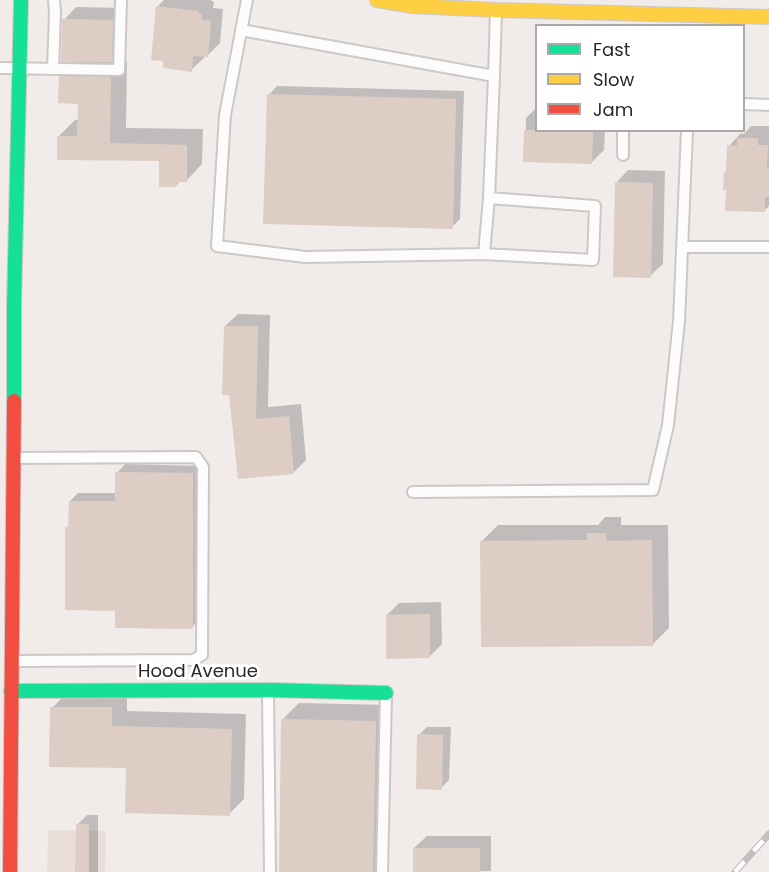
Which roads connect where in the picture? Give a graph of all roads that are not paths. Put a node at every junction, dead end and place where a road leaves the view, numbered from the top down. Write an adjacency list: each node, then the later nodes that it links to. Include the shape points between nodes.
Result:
1 (21, 0): 13 (street)
2 (54, 0): 14 (lane)
3 (121, 0): 14 (lane, via 119,70)
4 (247, 0): 11 (lane)
5 (377, 0): 6 (street)
6 (496, 10): 9 (street); 15 (lane)
7 (635, 13): 9 (street); 10 (street)
8 (769, 17): 10 (street)
9 (544, 19)
10 (691, 20)
11 (241, 30): 15 (lane); 24 (lane, via 225,115 217,246 305,257)
12 (0, 68): 13 (lane)
13 (18, 68): 14 (lane); 25 (street)
14 (53, 69)
15 (494, 76): 21 (lane)
16 (745, 104): 17 (lane)
17 (769, 105)
18 (623, 132): 20 (lane)
19 (687, 132): 22 (lane)
20 (622, 155)
21 (489, 198): 24 (lane); 24 (lane, via 595,206 592,260)
22 (682, 247): 23 (lane); 26 (lane, via 668,425 653,490)
23 (769, 247)
24 (483, 254)
25 (14, 458): 27 (street); 27 (lane, via 196,457 203,467 202,655 194,660)
26 (413, 492)
27 (12, 661): 29 (street)
28 (268, 690): 29 (street, Hood Avenue); 30 (street, Hood Avenue); 33 (lane)
29 (5, 691): 31 (street)
30 (386, 693): 34 (lane)
31 (5, 845): 32 (street)
32 (10, 872)
33 (270, 872)
34 (382, 872)

